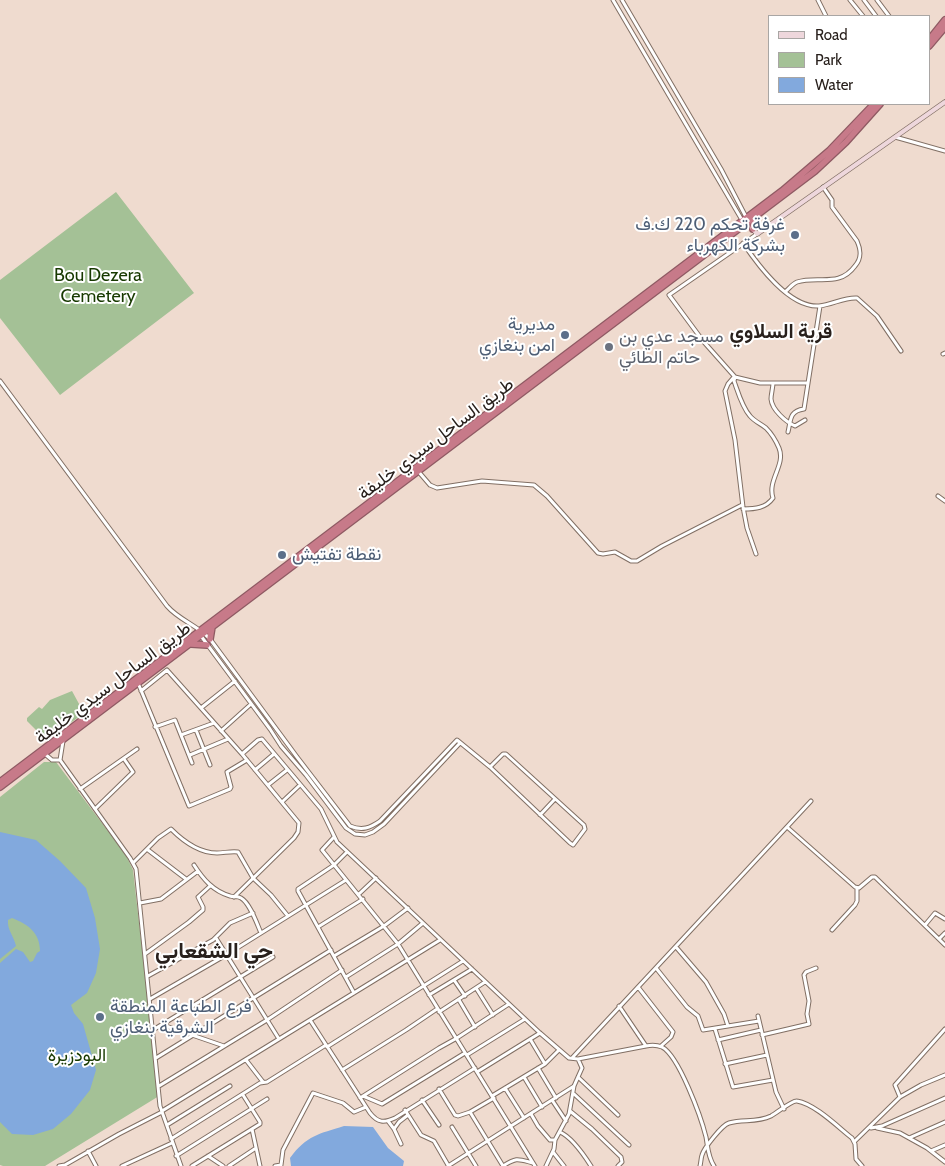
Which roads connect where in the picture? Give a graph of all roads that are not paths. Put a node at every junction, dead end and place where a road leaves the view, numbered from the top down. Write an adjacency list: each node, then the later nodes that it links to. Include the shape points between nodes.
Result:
1 (613, 0): 22 (street)
2 (622, 0): 22 (street, via 721,169)
3 (818, 0): 7 (street)
4 (850, 0): 8 (street)
5 (864, 0): 9 (street)
6 (877, 0): 10 (street)
7 (826, 15)
8 (862, 15)
9 (875, 15)
10 (888, 15)
11 (945, 20): 13 (highway)
12 (945, 27): 14 (highway)
13 (930, 39)
14 (930, 45)
15 (945, 102): 18 (street)
16 (873, 105): 22 (highway, via 810,169)
17 (879, 105): 21 (highway, طريق الساحل سيدي خليفة, via 830,158)
18 (895, 137): 19 (street); 20 (street)
19 (945, 151)
20 (823, 187): 23 (street); 25 (street, via 832,200 832,207 857,241 860,259 846,276 796,282)
21 (754, 217): 22 (highway, طريق الساحل سيدي خليفة); 23 (highway)
22 (745, 222): 23 (highway); 35 (highway, طريق الساحل سيدي خليفة); 41 (highway)
23 (754, 231): 24 (street)
24 (743, 243): 25 (street); 28 (street, via 669,296)
25 (785, 292): 26 (street, via 813,306)
26 (820, 306): 27 (street, via 857,298 877,316); 31 (street)
27 (901, 351)
28 (735, 377): 30 (street); 38 (street, via 725,391); 38 (street, via 750,417 766,428 780,449 773,498 759,507)
29 (0, 381): 41 (street, via 167,606)
30 (774, 383): 31 (street); 33 (street, via 772,402 778,413)
31 (808, 383): 33 (street, via 804,409 791,416)
32 (805, 420): 33 (street, via 795,426)
33 (789, 422): 34 (street)
34 (788, 432)
35 (418, 472): 38 (street, via 437,488 482,481 534,485 598,553 615,552 634,562); 40 (highway, طريق الساحل سيدي خليفة)
36 (938, 496): 37 (street)
37 (945, 501)
38 (743, 507): 39 (street)
39 (756, 554)
40 (212, 627): 41 (highway, طريق الساحل سيدي خليفة); 42 (highway)
41 (200, 631): 42 (street); 43 (highway, طريق الساحل سيدي خليفة); 75 (highway)
42 (208, 642): 43 (highway); 46 (street); 55 (street)
43 (189, 644): 44 (highway, طريق الساحل سيدي خليفة)
44 (163, 664): 45 (street); 47 (highway, طريق الساحل سيدي خليفة)
45 (167, 670): 48 (street); 50 (street)
46 (235, 681): 49 (street); 50 (street)
47 (138, 683): 48 (street); 59 (highway, طريق الساحل سيدي خليفة)
48 (141, 690): 52 (street)
49 (251, 704): 54 (street); 56 (street)
50 (201, 708): 51 (street)
51 (214, 723): 53 (street); 54 (street)
52 (155, 727): 57 (street, via 175,720); 69 (street, via 189,806 230,790 227,772)
53 (196, 730): 57 (street); 61 (street)
54 (221, 731): 58 (street)
55 (279, 733): 56 (street); 67 (street)
56 (274, 735): 67 (street)
57 (182, 736): 65 (street)
58 (228, 738): 61 (street); 63 (street)
59 (63, 740): 62 (highway, طريق الساحل سيدي خليفة); 68 (street)
60 (137, 749): 66 (street)
61 (204, 749): 65 (street); 71 (street)
62 (44, 754): 68 (street, via 52,760); 78 (highway, طريق الساحل سيدي خليفة)
63 (242, 754): 64 (street, via 260,739); 69 (street)
64 (274, 754): 73 (street); 74 (street)
65 (190, 755): 70 (street)
66 (124, 759): 79 (street); 83 (street, via 133,772)
67 (295, 759): 85 (street, via 350,826 363,829); 85 (street, via 351,832 365,836)
68 (60, 760): 79 (street)
69 (247, 760): 73 (street)
70 (192, 763)
71 (210, 764)
72 (490, 766): 80 (street, via 506,754); 84 (street); 85 (street, via 459,741)
73 (255, 770): 76 (street)
74 (287, 770): 76 (street); 77 (street)
75 (0, 782)
76 (268, 785): 82 (street)
77 (300, 785): 82 (street); 87 (street, via 321,809)
78 (0, 788)
79 (80, 789): 83 (street)
80 (555, 799): 84 (street); 84 (street, via 585,827 573,844)
81 (811, 801): 86 (street)
82 (282, 802): 94 (street, via 299,823 298,832)
83 (95, 809): 90 (street)
84 (540, 815)
85 (382, 822)
86 (787, 827): 99 (street); 121 (street)
87 (334, 837): 89 (street); 92 (street, via 322,849)
88 (148, 850): 90 (street); 94 (street, via 171,829 201,850 238,852); 96 (street)
89 (347, 852): 92 (street); 95 (street)
90 (133, 863): 103 (street)
91 (194, 865): 93 (street)
92 (334, 865): 97 (street); 104 (street, via 298,889)
93 (198, 871): 96 (street); 98 (street)
94 (254, 878): 101 (street); 107 (street)
95 (376, 878): 100 (street); 105 (street)
96 (186, 879): 103 (street, via 161,898)
97 (346, 880): 100 (street); 104 (street)
98 (210, 886): 101 (street); 123 (street, via 198,897 203,910)
99 (857, 888): 110 (street, via 875,877); 113 (street, via 855,906)
100 (359, 894): 102 (street)
101 (234, 897): 106 (street, via 241,898)
102 (363, 900): 111 (street); 112 (street)
103 (140, 903): 123 (street)
104 (305, 905): 107 (street); 112 (street)
105 (408, 908): 109 (street); 111 (street)
106 (253, 913): 114 (street); 116 (street, via 230,923)
107 (288, 916): 114 (street)
108 (945, 919): 110 (street, via 936,913)
109 (423, 923): 118 (street); 119 (street)
110 (925, 925): 117 (street)
111 (384, 926): 119 (street); 125 (street)
112 (318, 927): 122 (street)
113 (832, 930)
114 (261, 933): 124 (street)
115 (945, 933): 117 (street)
116 (216, 938): 124 (street); 133 (street)
117 (939, 939): 120 (street)
118 (440, 940): 127 (street); 128 (street)
119 (398, 944): 127 (street); 135 (street)
120 (945, 945)
121 (676, 947): 129 (street); 155 (street, via 706,982)
122 (331, 950): 125 (street); 144 (street)
123 (145, 954): 133 (street)
124 (226, 955): 134 (street); 145 (street)
125 (334, 956): 132 (street)
126 (273, 957): 134 (street)
127 (408, 959): 138 (street); 141 (street)
128 (464, 961): 131 (street); 138 (street)
129 (656, 968): 139 (street); 161 (street, via 698,1016 703,1030)
130 (816, 968): 166 (street, via 804,975 809,1024)
131 (472, 969): 136 (street); 137 (street)
132 (342, 970): 135 (street); 153 (street)
133 (148, 976): 145 (street)
134 (240, 977): 144 (street); 157 (street)
135 (346, 978): 141 (street)
136 (454, 980): 142 (street); 143 (street)
137 (485, 982): 140 (street); 147 (street)
138 (423, 986): 142 (street); 173 (street)
139 (638, 987): 148 (street); 175 (street, via 673,1032)
140 (476, 988): 143 (street); 150 (street)
141 (354, 993): 154 (street)
142 (429, 995): 149 (street)
143 (465, 996): 146 (street)
144 (254, 998): 153 (street); 167 (street)
145 (150, 999): 162 (street)
146 (459, 1000): 149 (street); 158 (street)
147 (509, 1004): 150 (street); 152 (street)
148 (619, 1006): 174 (street); 180 (street)
149 (438, 1010): 168 (street); 186 (street)
150 (493, 1015): 158 (street)
151 (758, 1016): 156 (street)
152 (525, 1019): 165 (street); 177 (street)
153 (267, 1020): 169 (street); 172 (street)
154 (310, 1020): 169 (street); 173 (street)
155 (725, 1021): 159 (street); 160 (street)
156 (759, 1021): 159 (street); 163 (street)
157 (162, 1025): 162 (street); 167 (street)
158 (475, 1026): 168 (street)
159 (728, 1026): 160 (street)
160 (722, 1028): 161 (street)
161 (715, 1029): 171 (street)
162 (153, 1030): 179 (street)
163 (761, 1030): 166 (street); 171 (street)
164 (945, 1030): 202 (street, via 896,1085)
165 (540, 1033): 170 (street); 176 (street)
166 (762, 1035): 178 (street)
167 (193, 1036): 172 (street); 179 (street)
168 (457, 1038): 177 (street); 200 (street)
169 (279, 1039): 182 (street)
170 (530, 1039): 183 (street); 187 (street)
171 (718, 1040): 184 (street)
172 (224, 1046): 193 (street)
173 (327, 1046): 186 (street); 192 (street)
174 (646, 1046): 175 (street); 181 (street)
175 (660, 1047): 239 (street, via 676,1063 693,1096)
176 (559, 1050): 180 (street); 183 (street)
177 (466, 1054): 187 (street); 200 (street, via 382,1104)
178 (767, 1055): 184 (street); 191 (street)
179 (156, 1058): 193 (street)
180 (572, 1059): 181 (street)
181 (578, 1059): 190 (street, via 582,1068)
182 (246, 1060): 192 (street); 213 (street)
183 (545, 1064): 185 (street)
184 (725, 1064): 191 (street, via 733,1087)
185 (538, 1068): 189 (street); 205 (street)
186 (342, 1070): 200 (street)
187 (476, 1070): 197 (street); 201 (street)
188 (945, 1075): 202 (street)
189 (524, 1077): 196 (street); 208 (street)
190 (578, 1077): 195 (street); 217 (street)
191 (773, 1080): 210 (street)
192 (263, 1082): 199 (street)
193 (159, 1086): 213 (street)
194 (230, 1086): 222 (street)
195 (574, 1086): 198 (street); 205 (street)
196 (506, 1088): 201 (street); 218 (street)
197 (439, 1089): 206 (street); 214 (street, via 455,1115)
198 (574, 1094): 212 (street); 237 (street)
199 (242, 1095): 209 (street); 234 (street)
200 (361, 1097): 207 (street)
201 (493, 1097): 214 (street); 224 (street)
202 (900, 1098): 226 (street)
203 (945, 1098): 227 (street)
204 (267, 1099): 209 (street)
205 (554, 1099): 208 (street); 220 (street)
206 (422, 1100): 211 (street); 223 (street)
207 (366, 1107): 219 (street, via 376,1120); 259 (street, via 354,1112 343,1103 313,1093 283,1150)
208 (542, 1107): 215 (street)
209 (252, 1109): 228 (street, via 260,1122); 245 (street)
210 (784, 1109): 235 (street, via 794,1101 811,1107); 239 (street, via 758,1121 728,1123)
211 (406, 1110): 216 (street); 219 (street)
212 (570, 1111): 220 (street); 267 (street, via 621,1157 622,1162)
213 (162, 1112): 222 (street); 241 (street)
214 (470, 1112): 232 (street)
215 (530, 1114): 218 (street); 233 (street, via 545,1135)
216 (408, 1115): 229 (street); 260 (street, via 421,1135 434,1141)
217 (618, 1115)
218 (524, 1118): 224 (street)
219 (388, 1121): 229 (street)
220 (566, 1121): 230 (street)
221 (945, 1122): 231 (street)
222 (167, 1125): 234 (street)
223 (439, 1125)
224 (509, 1126): 232 (street); 249 (street)
225 (452, 1127): 244 (street)
226 (871, 1128): 227 (street); 235 (street)
227 (876, 1128): 231 (street, via 895,1131)
228 (252, 1129): 240 (street); 246 (street)
229 (394, 1129): 236 (street)
230 (560, 1132): 233 (street); 266 (street)
231 (909, 1138): 242 (street)
232 (488, 1140): 244 (street); 262 (street)
233 (555, 1140): 243 (street)
234 (172, 1141): 245 (street); 252 (street)
235 (855, 1141): 270 (street, via 855,1156)
236 (401, 1144)
237 (629, 1145)
238 (945, 1145): 242 (street)
239 (707, 1147): 268 (street); 269 (street)
240 (256, 1148): 256 (street); 257 (street)
241 (88, 1151): 250 (street, via 65,1165); 251 (street)
242 (931, 1151): 248 (street)
243 (553, 1152): 264 (street); 265 (street)
244 (468, 1153): 260 (street); 261 (street)
245 (176, 1156): 253 (street)
246 (208, 1156): 254 (street); 255 (street)
247 (512, 1161): 249 (street, via 522,1159); 262 (street); 263 (street)
248 (945, 1162)
249 (534, 1165)
250 (57, 1166)
251 (96, 1166)
252 (122, 1166)
253 (181, 1166)
254 (192, 1166)
255 (224, 1166)
256 (229, 1166)
257 (260, 1166)
258 (275, 1166): 259 (street)
259 (280, 1166)
260 (448, 1166)
261 (476, 1166)
262 (503, 1166)
263 (515, 1166)
264 (546, 1166)
265 (564, 1166)
266 (590, 1166)
267 (618, 1166)
268 (700, 1166)
269 (714, 1166)
270 (862, 1166)

